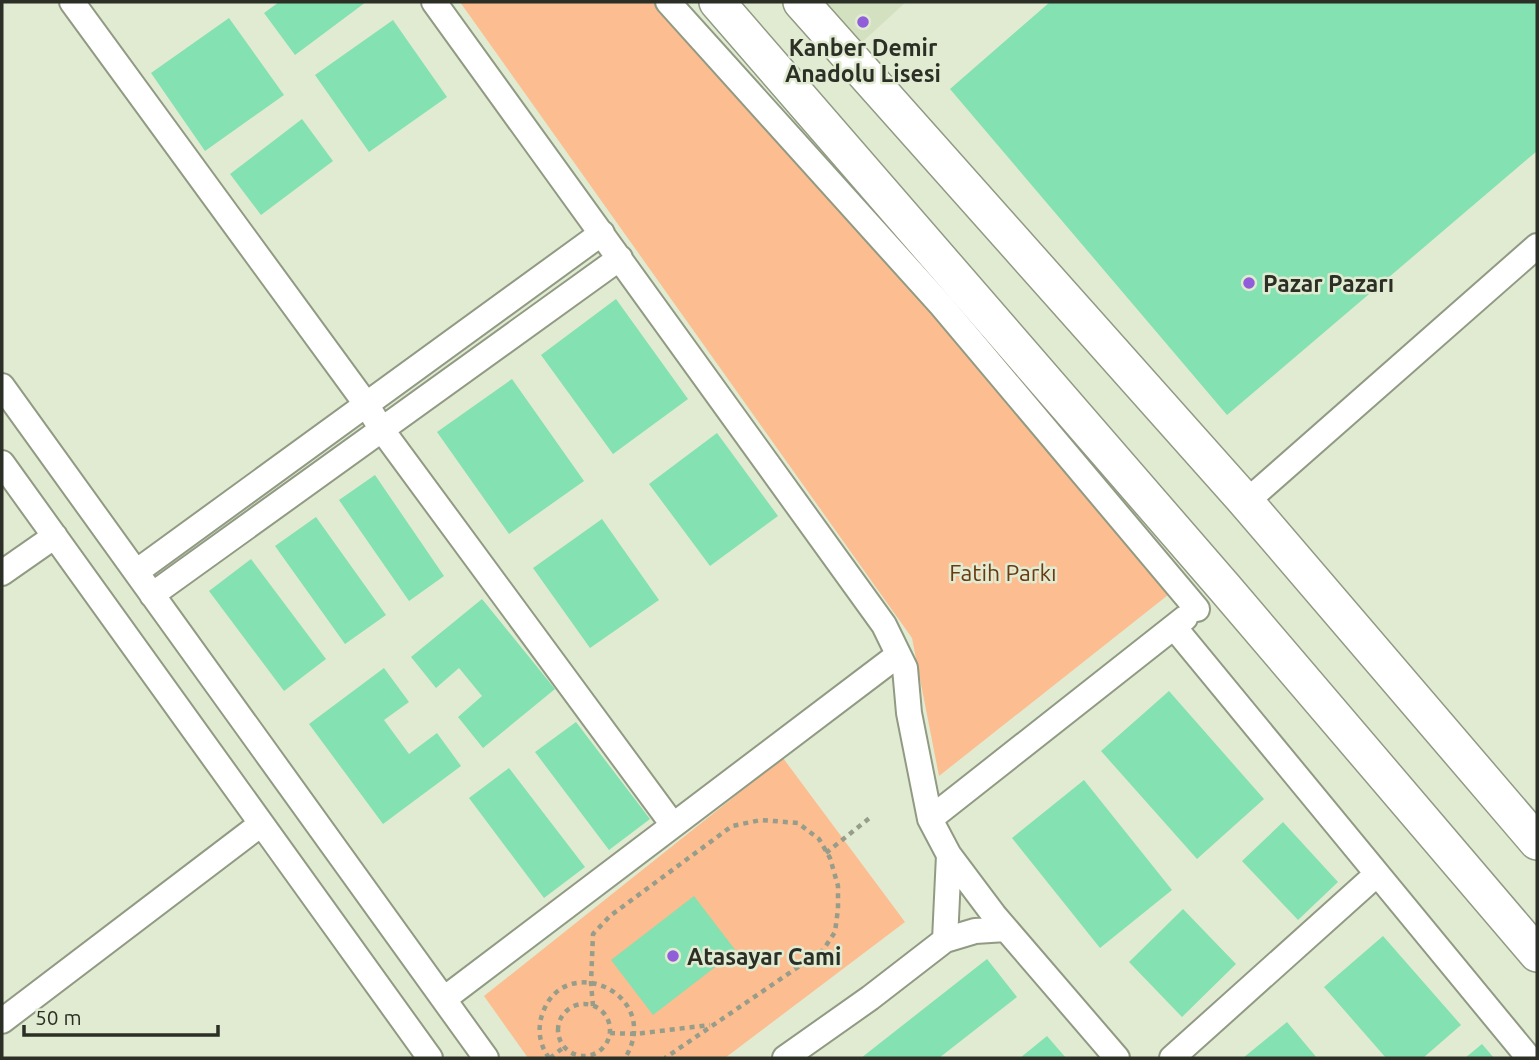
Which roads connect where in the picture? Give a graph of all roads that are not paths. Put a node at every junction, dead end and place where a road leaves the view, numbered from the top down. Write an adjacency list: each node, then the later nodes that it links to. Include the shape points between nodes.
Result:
1 (72, 2): 10 (street)
2 (434, 2): 6 (street)
3 (668, 2): 19 (street, via 942,306)
4 (717, 2): 17 (main road)
5 (801, 2): 13 (main road)
6 (602, 233): 8 (street); 10 (street)
7 (1537, 246): 13 (street)
8 (620, 258): 11 (street); 21 (street, via 884,625)
9 (2, 386): 15 (street)
10 (366, 404): 11 (street); 15 (street)
11 (382, 430): 18 (street); 24 (street)
12 (2, 463): 14 (street)
13 (1246, 502): 25 (main road)
14 (55, 536): 16 (street); 23 (street)
15 (136, 572): 18 (street)
16 (2, 573)
17 (1224, 587): 19 (street); 30 (main road)
18 (152, 595): 31 (street)
19 (1197, 608): 20 (street)
20 (1174, 627): 22 (street); 27 (street)
21 (898, 655): 22 (street, via 905,668); 24 (street)
22 (930, 819): 26 (street)
23 (261, 824): 32 (street); 34 (street)
24 (673, 825): 31 (street)
25 (1537, 842)
26 (949, 855): 28 (street); 29 (street)
27 (1377, 874): 37 (street); 38 (street)
28 (1006, 929): 29 (street, via 975,931); 36 (street)
29 (945, 940): 33 (street)
30 (1537, 954)
31 (444, 999): 35 (street)
32 (4, 1014)
33 (800, 1054)
34 (430, 1058)
35 (486, 1058)
36 (1117, 1058)
37 (1172, 1058)
38 (1529, 1058)

